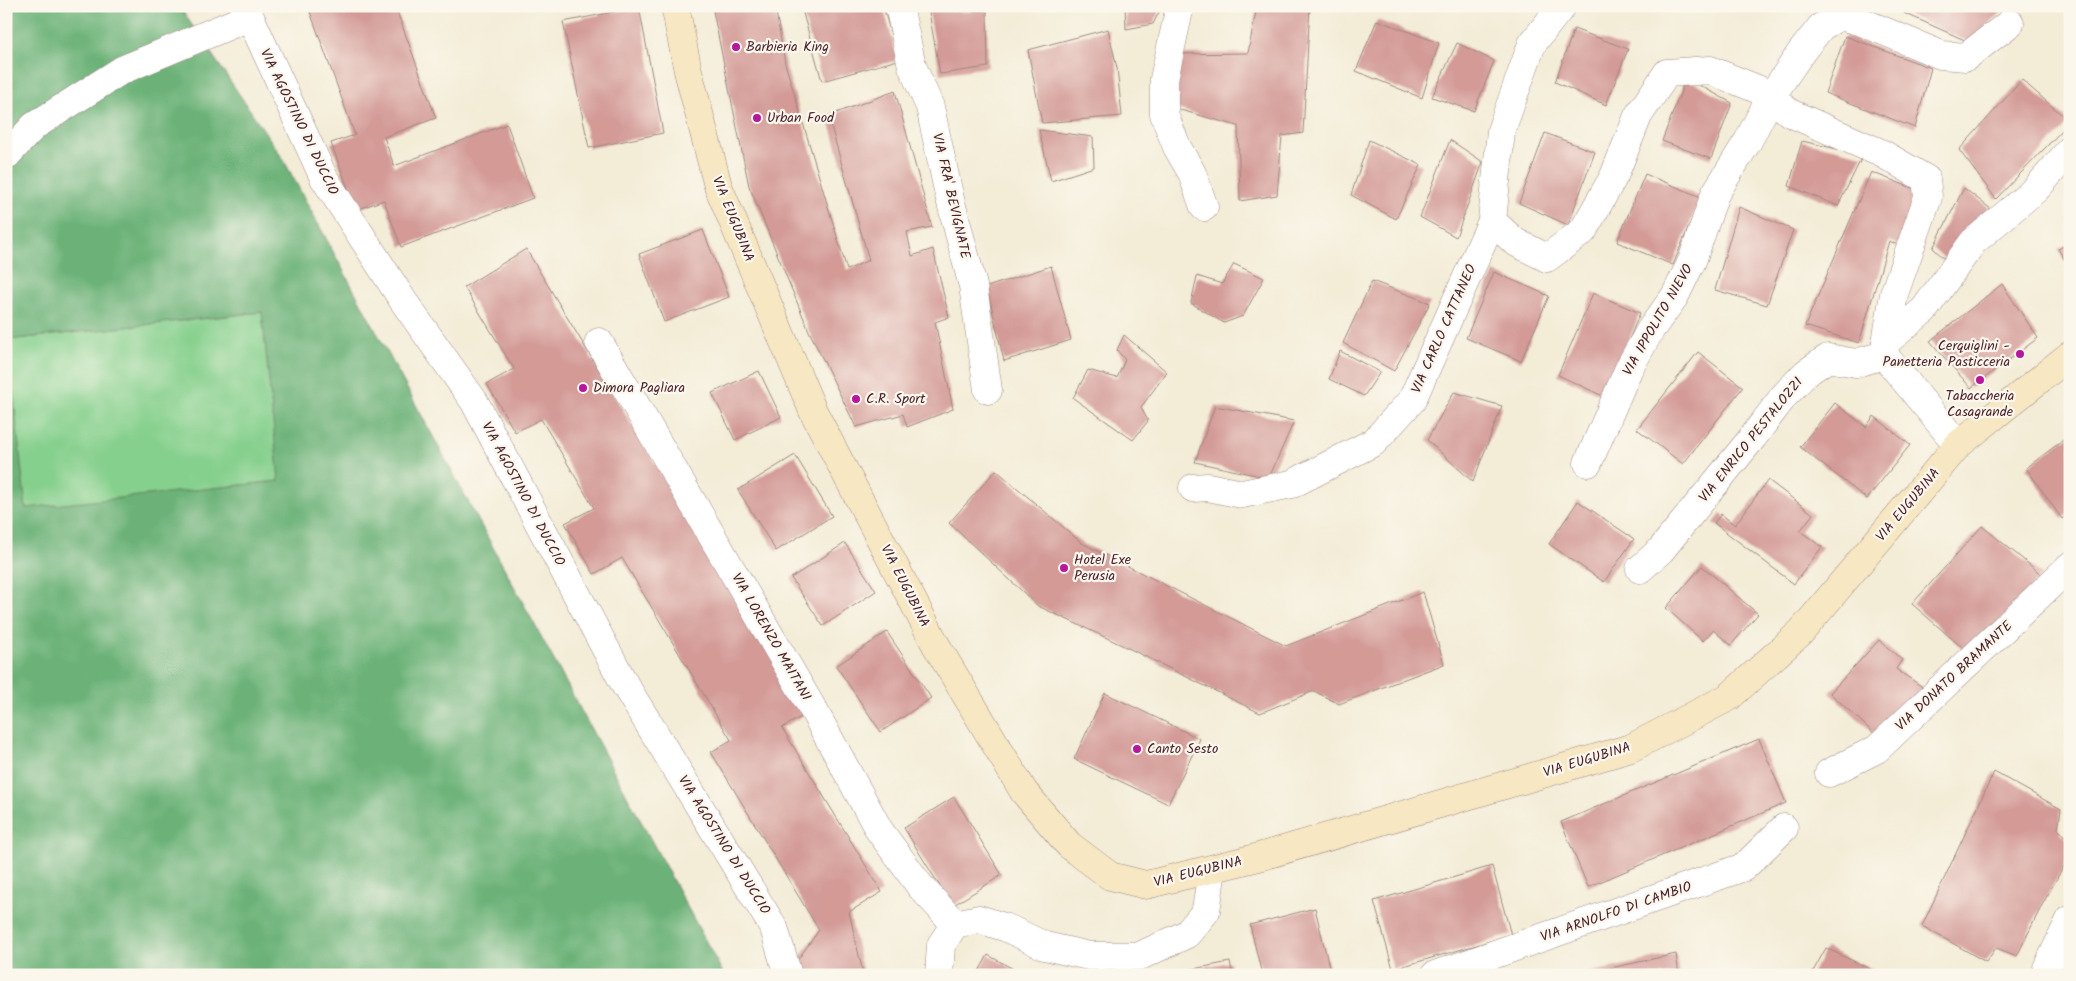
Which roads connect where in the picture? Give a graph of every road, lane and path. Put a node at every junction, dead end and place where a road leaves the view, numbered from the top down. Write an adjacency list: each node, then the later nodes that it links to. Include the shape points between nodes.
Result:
1 (675, 6): 23 (main road, VIA EUGUBINA, via 718,186 813,411 936,645 1024,792 1069,845 1110,876 1146,885)
2 (899, 6): 15 (street, VIA FRA' BEVIGNATE, via 912,66 930,107 948,195 972,286)
3 (1180, 6): 10 (street, via 1164,79 1164,114)
4 (1562, 6): 11 (street, VIA CARLO CATTANEO, via 1532,44 1501,130)
5 (247, 12): 9 (street, VIA AGOSTINO DI DUCCIO, via 122,70 34,126); 27 (street, VIA AGOSTINO DI DUCCIO, via 324,178 404,302 474,401 625,685 774,928)
6 (2010, 23): 7 (street, VIA IPPOLITO NIEVO, via 1966,58 1942,55 1840,16 1821,27)
7 (1770, 98): 11 (street, via 1710,70 1668,73 1638,116 1614,176 1583,231 1547,258 1516,242); 13 (street, via 1790,113 1883,154 1926,179 1928,197 1894,294); 17 (street, VIA IPPOLITO NIEVO, via 1715,194 1692,261 1675,296 1629,368)
8 (2070, 150): 13 (street, via 2036,189 1972,242 1924,310)
9 (6, 156)
10 (1204, 207)
11 (1492, 221): 18 (street, VIA CARLO CATTANEO, via 1412,400 1374,442 1292,484 1242,494 1208,487)
12 (599, 342): 25 (street, VIA LORENZO MAITANI, via 814,711 879,830 920,886)
13 (1885, 349): 16 (street); 20 (street, VIA ENRICO PESTALOZZI, via 1856,363 1828,358 1806,373 1661,550)
14 (2070, 355): 16 (main road, VIA EUGUBINA)
15 (988, 390)
16 (1958, 445): 23 (main road, VIA EUGUBINA, via 1801,632 1730,697 1631,748)
17 (1588, 463)
18 (1193, 488)
19 (2070, 566): 21 (street, VIA DONATO BRAMANTE, via 1877,749)
20 (1640, 569)
21 (1829, 772)
22 (1784, 828): 29 (street, VIA ARNOLFO DI CAMBIO, via 1744,867)
23 (1212, 869): 25 (street, via 1206,911 1187,934 1140,956 1089,956 1045,946 979,919)
24 (2070, 920): 26 (street)
25 (955, 924): 28 (street, via 941,945)
26 (2048, 968)
27 (788, 975)
28 (939, 975)
29 (1435, 975)

